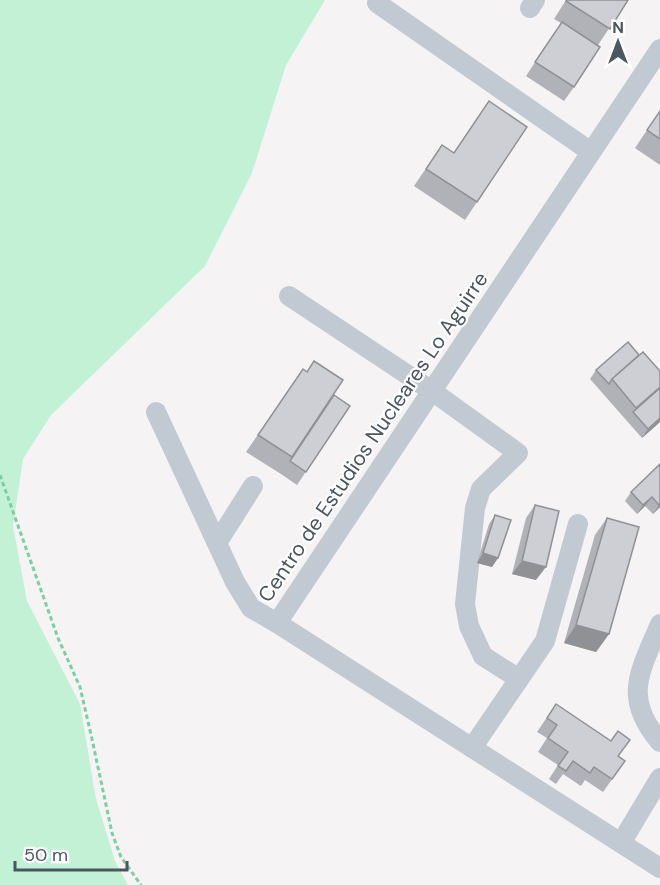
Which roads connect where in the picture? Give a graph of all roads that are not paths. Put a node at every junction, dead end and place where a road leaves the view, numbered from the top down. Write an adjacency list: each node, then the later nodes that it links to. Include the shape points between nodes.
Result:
1 (379, 0): 3 (lane, via 377,3)
2 (660, 49): 3 (lane, Centro de Estudios Nucleares Lo Aguirre)
3 (591, 152): 5 (lane, Centro de Estudios Nucleares Lo Aguirre)
4 (289, 296): 5 (lane)
5 (432, 392): 10 (lane, Centro de Estudios Nucleares Lo Aguirre); 12 (lane, via 518,453 481,489 475,508 465,604 469,626 483,656)
6 (156, 412): 9 (lane)
7 (253, 486): 9 (lane)
8 (579, 524): 12 (lane, via 545,641)
9 (217, 543): 10 (lane, via 252,608)
10 (277, 623): 14 (lane, Centro de Estudios Nucleares Lo Aguirre)
11 (660, 624): 13 (lane, via 638,676 637,701)
12 (519, 679): 14 (lane)
13 (660, 742)
14 (472, 748): 16 (lane, Centro de Estudios Nucleares Lo Aguirre)
15 (660, 777): 16 (lane)
16 (621, 843): 17 (lane, Centro de Estudios Nucleares Lo Aguirre)
17 (660, 868)

